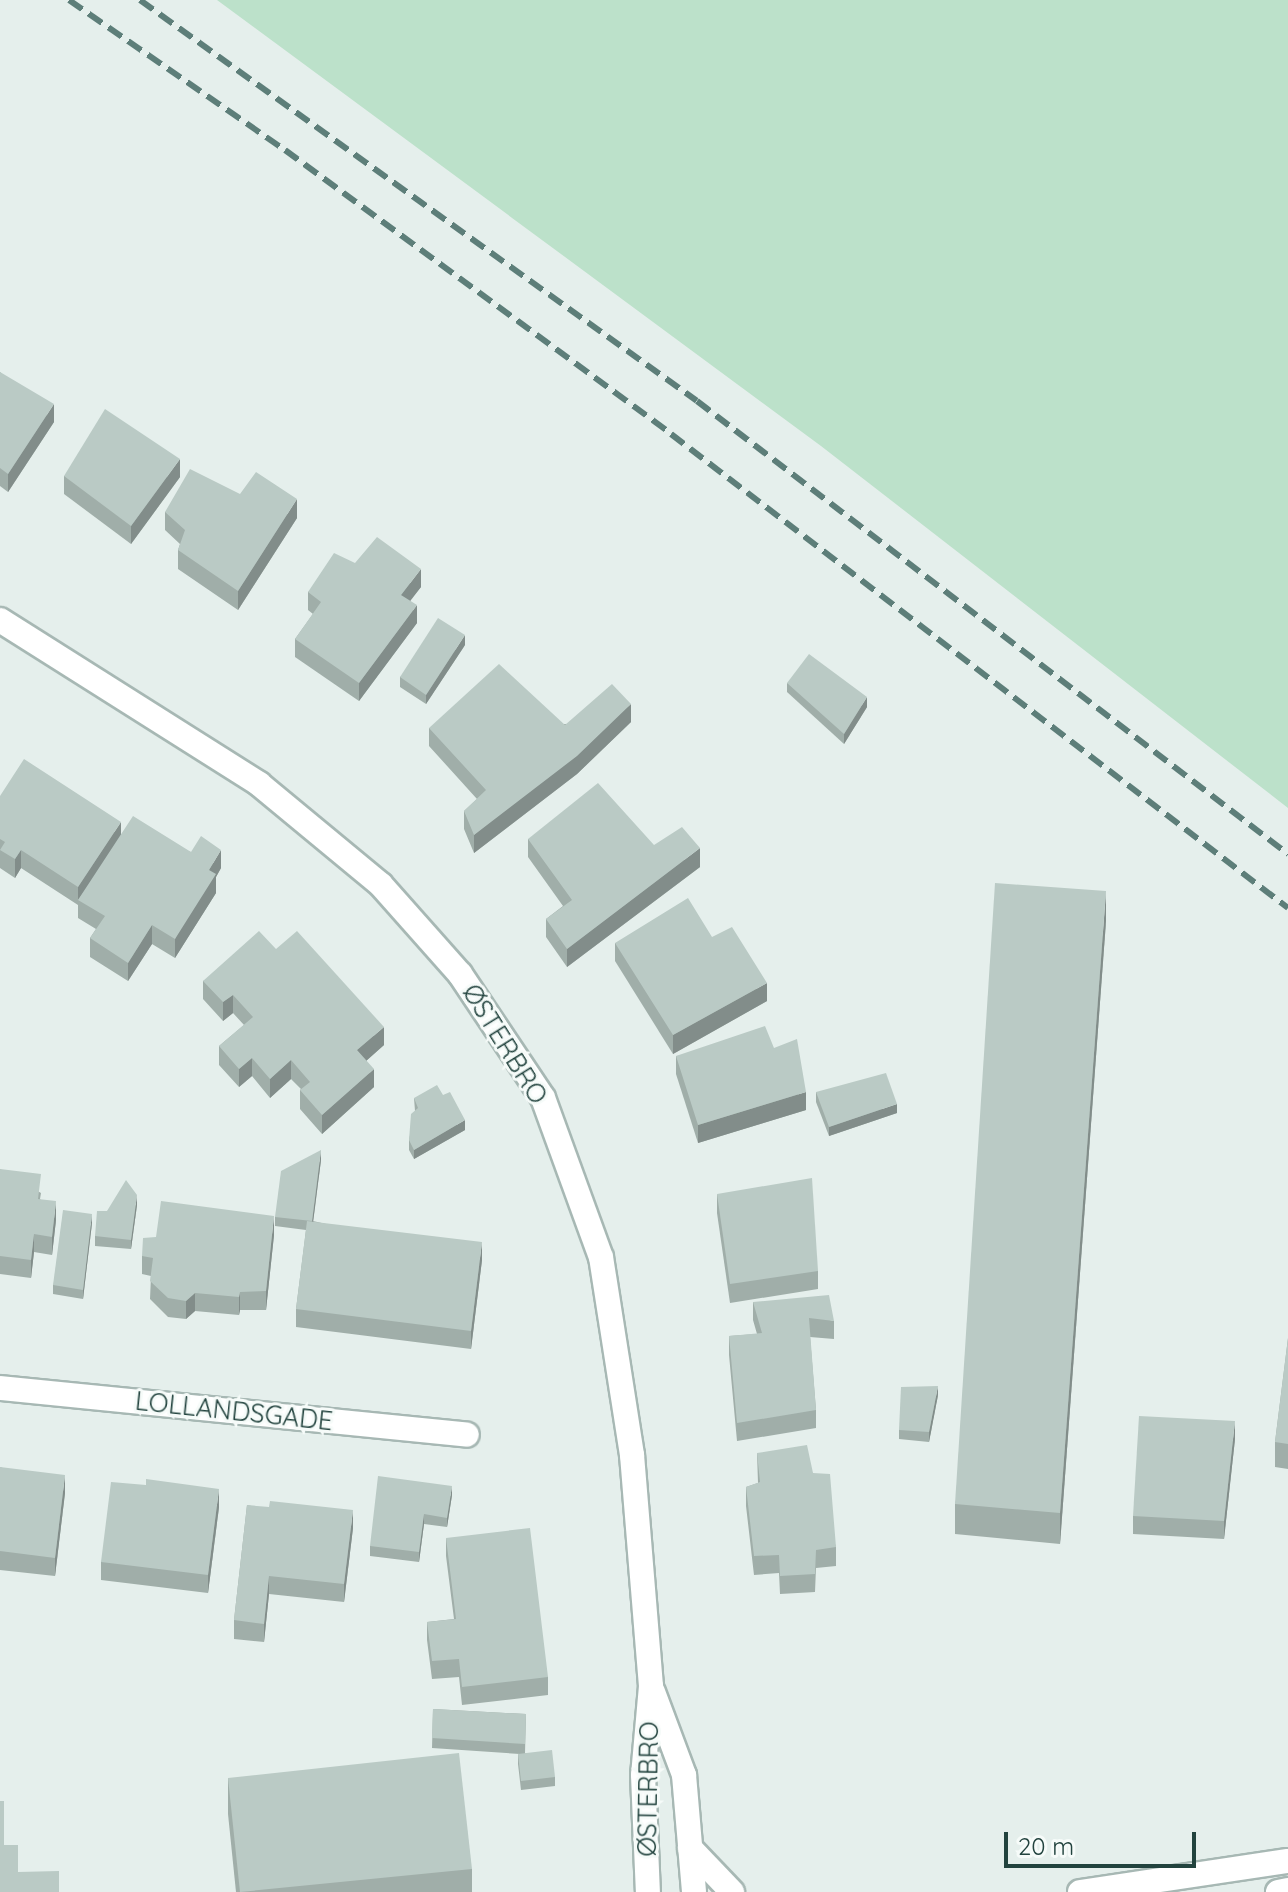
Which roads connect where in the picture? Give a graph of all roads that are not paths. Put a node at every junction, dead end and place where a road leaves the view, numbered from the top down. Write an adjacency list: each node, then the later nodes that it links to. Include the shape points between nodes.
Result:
1 (0, 620): 4 (street, ØSTERBRO, via 259,784 381,885 460,974 543,1098 601,1257 632,1455)
2 (0, 1388): 3 (street, LOLLANDSGADE)
3 (467, 1435)
4 (651, 1686): 5 (street, ØSTERBRO, via 684,1775); 8 (street, ØSTERBRO, via 643,1775)
5 (690, 1848): 9 (street, ØSTERBRO); 10 (street)
6 (1288, 1861): 11 (street)
7 (1288, 1890): 12 (street)
8 (648, 1892)
9 (694, 1892)
10 (732, 1892)
11 (1080, 1892)
12 (1278, 1892)

